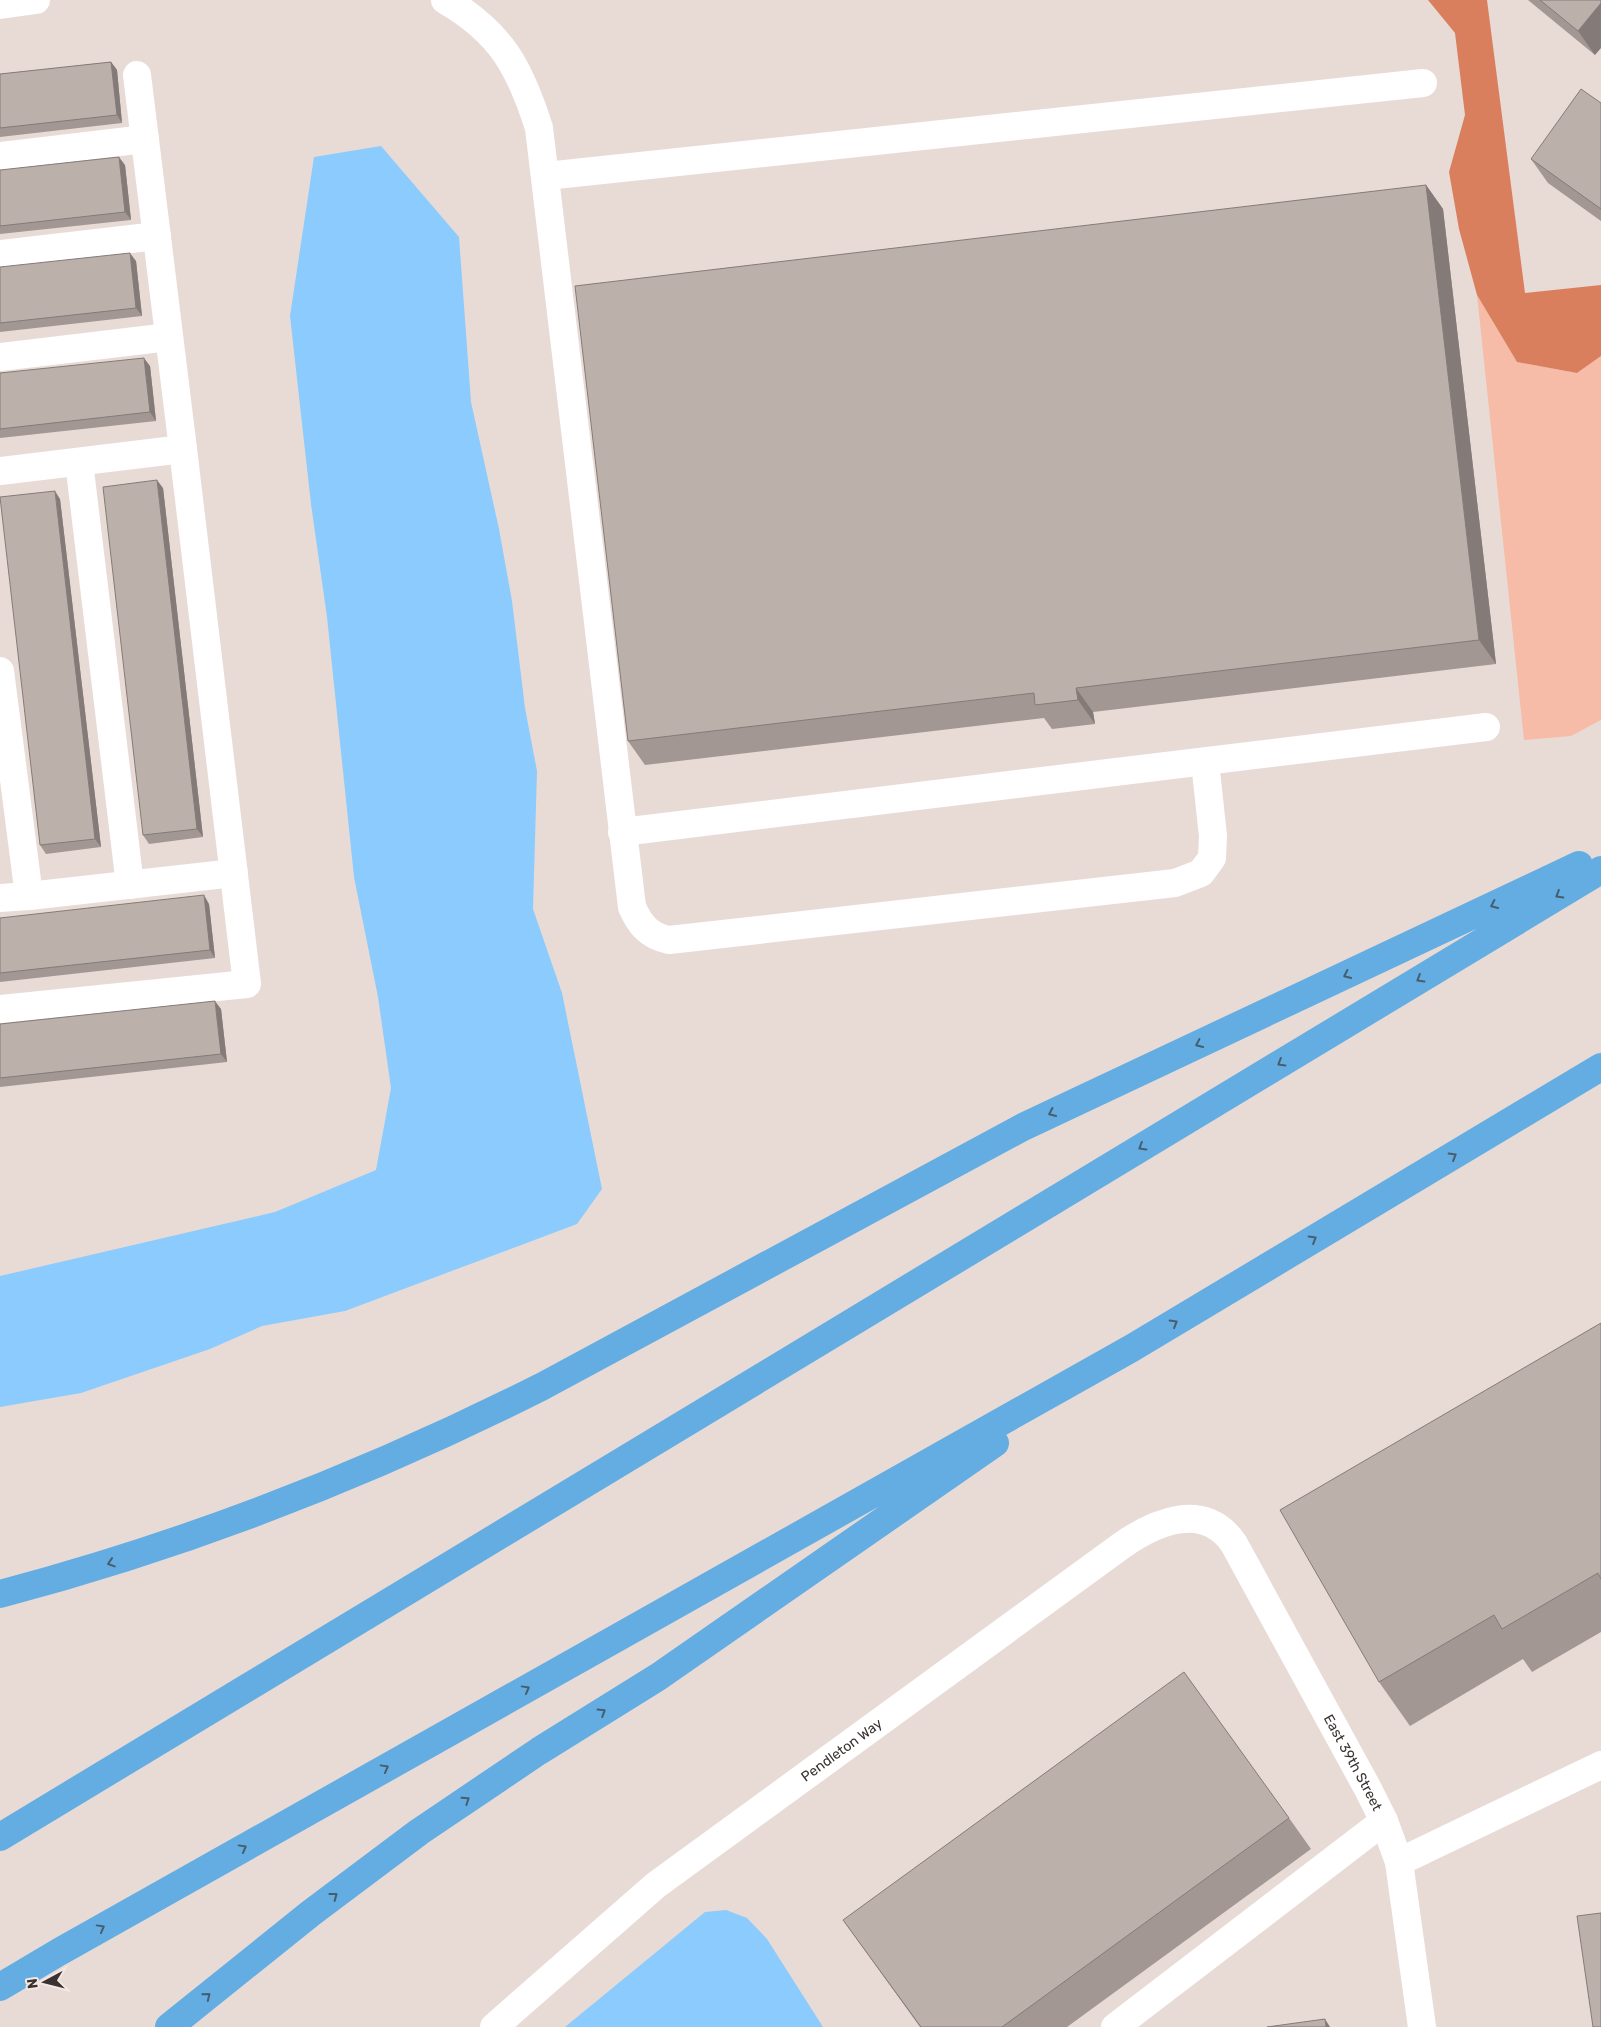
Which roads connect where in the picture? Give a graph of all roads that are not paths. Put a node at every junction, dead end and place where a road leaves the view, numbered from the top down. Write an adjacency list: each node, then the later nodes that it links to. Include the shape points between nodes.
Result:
1 (36, 0): 3 (street)
2 (445, 0): 8 (street, via 493,35 516,67 539,128)
3 (0, 5)
4 (137, 75): 6 (street)
5 (1423, 83): 8 (street)
6 (145, 139): 7 (street); 9 (street)
7 (0, 156)
8 (546, 176): 19 (street)
9 (157, 236): 10 (street); 11 (street)
10 (0, 254)
11 (169, 337): 12 (street); 13 (street)
12 (0, 357)
13 (183, 449): 14 (street); 22 (street)
14 (79, 462): 15 (street); 23 (street)
15 (0, 471)
16 (0, 671): 24 (street)
17 (1486, 727): 18 (street)
18 (1205, 762): 19 (street); 19 (street, via 1214,836 1212,858 1201,873 1175,883 669,940 655,937 638,920 632,907)
19 (622, 832)
20 (1601, 855): 30 (highway, one-way to 30, via 1023,1127 468,1424 351,1476 224,1526 91,1569)
21 (1601, 870): 33 (highway, one-way to 33)
22 (234, 873): 23 (street); 26 (street, via 247,984)
23 (130, 885): 24 (street)
24 (29, 896): 25 (street)
25 (0, 898)
26 (0, 1010)
27 (1601, 1067): 28 (highway, one-way to 27)
28 (1132, 1348): 35 (highway, one-way to 28); 36 (highway, one-way to 28, via 303,1919 419,1832 658,1677)
29 (1214, 1524): 32 (street, East 39th Street, via 1227,1533 1234,1544); 37 (street, Pendleton Way, via 1185,1520 1160,1524 1138,1534 656,1885)
30 (0, 1594)
31 (1601, 1766): 34 (street)
32 (1384, 1821): 34 (street, East 39th Street); 38 (street)
33 (0, 1837)
34 (1399, 1862): 39 (street, East 39th Street)
35 (0, 1987)
36 (169, 2027)
37 (494, 2027)
38 (1115, 2027)
39 (1422, 2027)

